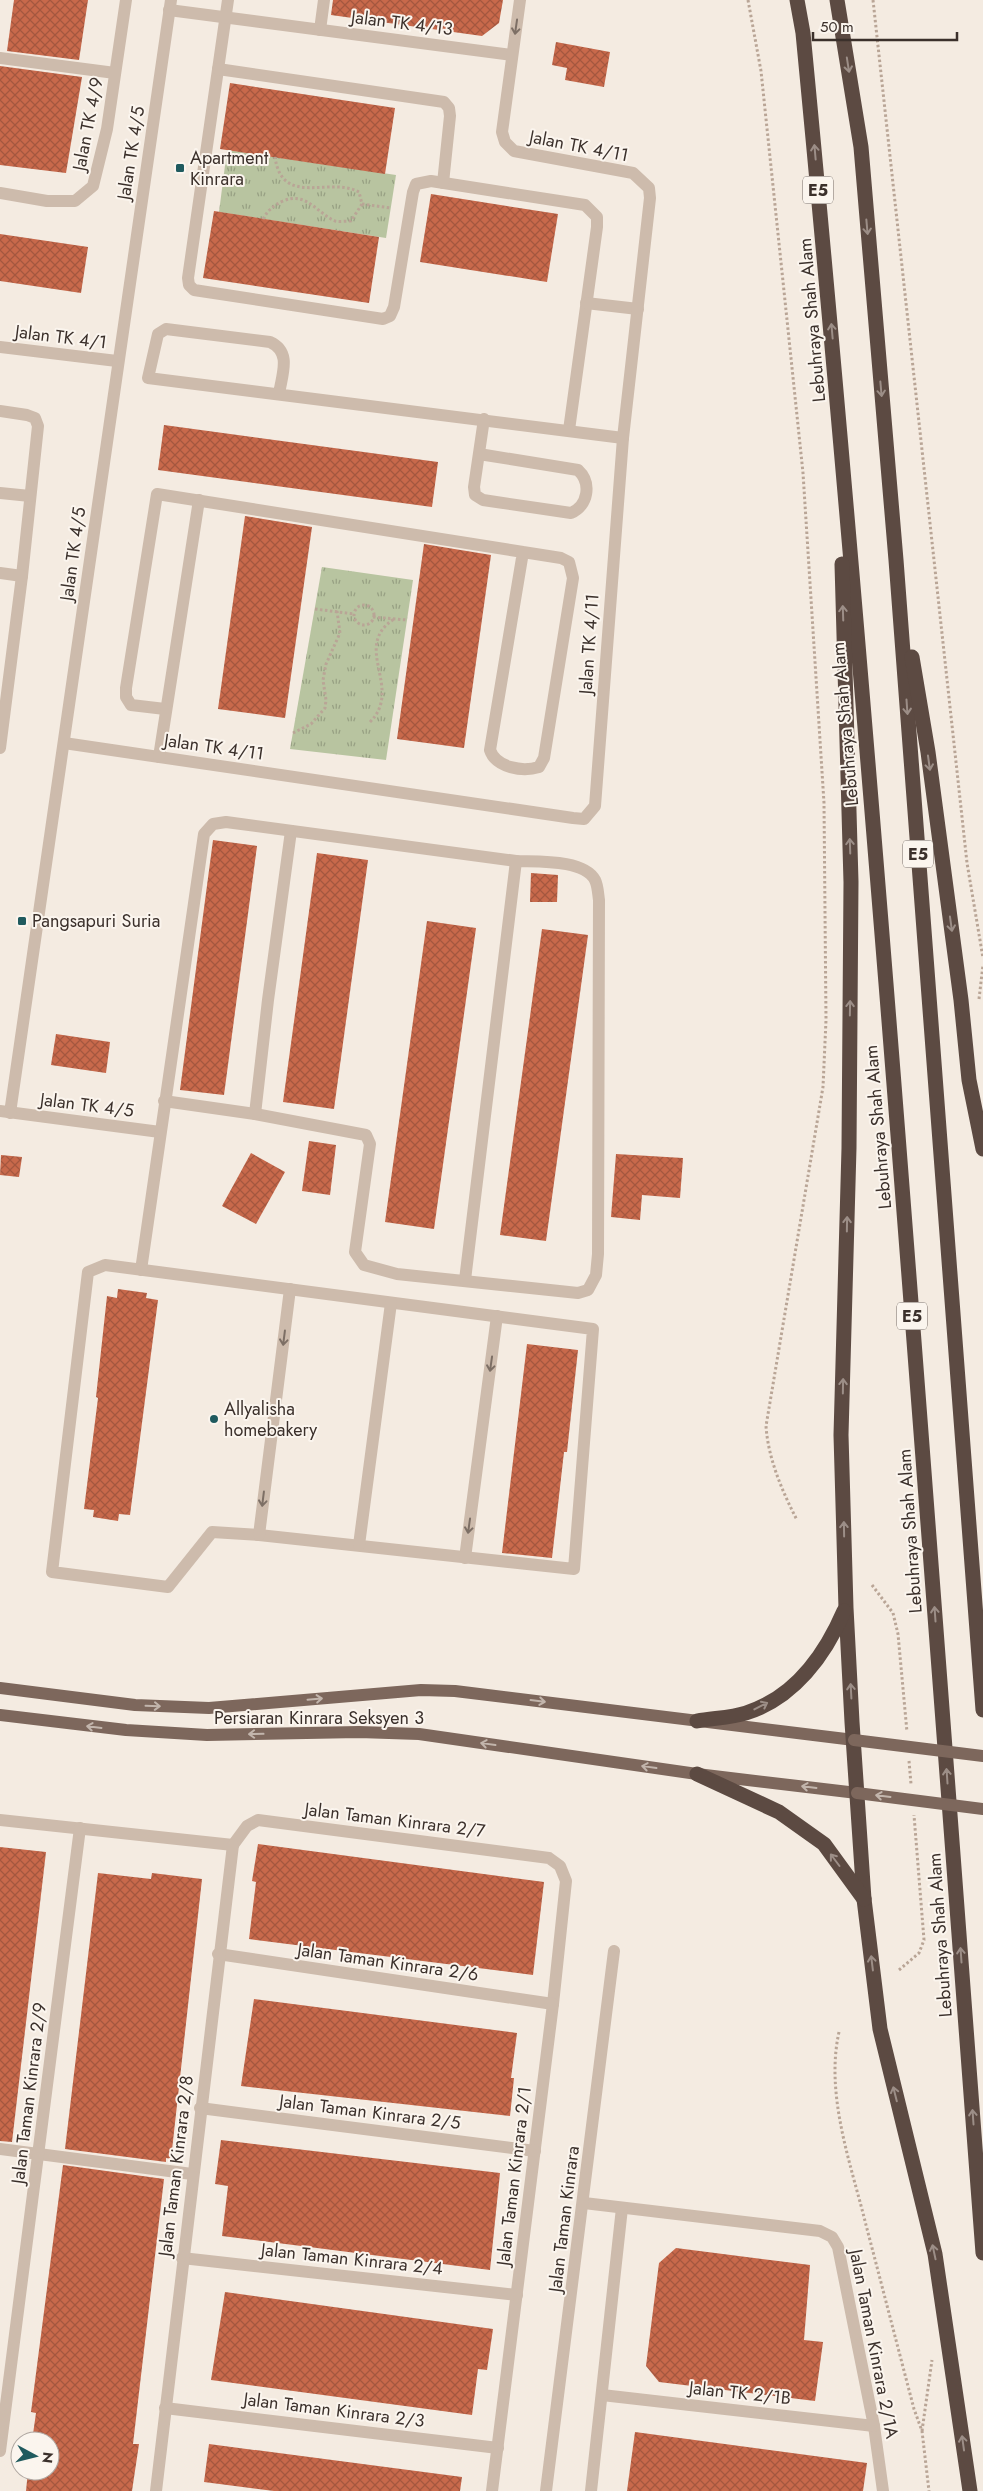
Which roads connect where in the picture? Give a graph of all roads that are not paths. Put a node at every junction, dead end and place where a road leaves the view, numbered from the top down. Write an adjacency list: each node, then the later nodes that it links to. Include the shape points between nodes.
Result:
1 (126, 0): 13 (street, Jalan TK 4/9)
2 (228, 0): 8 (street)
3 (324, 0): 9 (street)
4 (520, 0): 10 (street, one-way to 10)
5 (797, 0): 20 (highway, Lebuhraya Shah Alam / E5, one-way to 5, via 803,33)
6 (837, 0): 31 (highway, E5, one-way to 31, via 861,147)
7 (170, 5): 8 (street, Jalan TK 4/13); 19 (street, Jalan TK 4/5)
8 (225, 17): 9 (street, Jalan TK 4/13); 12 (street)
9 (320, 30): 10 (street, Jalan TK 4/13)
10 (512, 55): 17 (street, Jalan TK 4/11, via 502,132 505,142 514,151 633,173 649,188)
11 (0, 58): 13 (street)
12 (218, 69): 14 (street, via 444,102 450,116); 14 (street, via 188,278 189,286 194,290 384,319 390,316 394,307 416,184 423,181)
13 (115, 73): 15 (street, Jalan TK 4/9, via 107,129 93,186 75,201 47,201)
14 (443, 183): 16 (street, via 578,204 592,211 597,227)
15 (0, 193)
16 (586, 303): 17 (street); 24 (street)
17 (638, 309): 25 (street, Jalan TK 4/11)
18 (0, 347): 19 (street, Jalan TK 4/1)
19 (118, 361): 35 (street, Jalan TK 4/5)
20 (836, 379): 53 (highway, one-way to 20, via 842,1435 851,882); 78 (highway, Lebuhraya Shah Alam / E5, one-way to 20, via 913,1326)
21 (279, 394): 21 (street, via 284,354 280,346 166,329 158,334 148,378); 23 (street)
22 (0, 411): 28 (street, via 28,414 35,418 38,426)
23 (484, 419): 24 (street); 26 (street)
24 (569, 430): 25 (street)
25 (623, 438): 37 (street, Jalan TK 4/11, via 595,806 584,819)
26 (479, 454): 26 (street, via 578,470 587,484 584,502 571,514 483,500 475,495 474,487)
27 (0, 493): 28 (street)
28 (30, 496): 33 (street)
29 (199, 500): 30 (street); 34 (street); 34 (street, via 157,494 126,697 131,704)
30 (523, 552): 30 (street, via 490,750 492,758 499,764 529,770 539,766 544,758 573,578 569,562)
31 (896, 560): 44 (highway, one-way to 44, via 928,752 970,1080); 55 (highway, E5, one-way to 55)
32 (0, 573): 33 (street)
33 (22, 576): 36 (street)
34 (165, 709): 37 (street)
35 (64, 743): 37 (street, Jalan TK 4/11); 41 (street, Jalan TK 4/5)
36 (0, 748)
37 (158, 757)
38 (291, 831): 39 (street); 40 (street, via 226,822 213,824 204,834); 42 (street)
39 (516, 861): 46 (street); 46 (street, via 574,865 587,871 595,880 599,900 596,1275 588,1290 578,1293)
40 (164, 1101): 42 (street); 43 (street)
41 (5, 1112): 43 (street, Jalan TK 4/5)
42 (255, 1114): 46 (street, via 366,1135 370,1144 355,1252 364,1265 397,1274)
43 (160, 1132): 45 (street)
44 (983, 1149)
45 (141, 1270): 47 (street); 50 (street, via 105,1265 88,1272 52,1572 168,1587 212,1532)
46 (465, 1280)
47 (290, 1290): 48 (street); 50 (street, one-way to 50)
48 (391, 1302): 49 (street); 51 (street)
49 (497, 1316): 52 (street, one-way to 52); 52 (street, via 592,1328 574,1569)
50 (259, 1534): 51 (street)
51 (359, 1545): 52 (street)
52 (464, 1558)
53 (846, 1608): 57 (highway, one-way to 53, via 746,1713 781,1695 809,1671 831,1641); 58 (highway, one-way to 53)
54 (0, 1688): 57 (main road, Persiaran Kinrara Seksyen 3, one-way to 57, via 135,1705 209,1708 421,1690 454,1691)
55 (983, 1710)
56 (0, 1715): 60 (main road, Persiaran Kinrara Seksyen 3, one-way to 56, via 419,1734 207,1735 126,1730)
57 (697, 1721): 58 (main road, Persiaran Kinrara Seksyen 3)
58 (854, 1740): 59 (main road, Persiaran Kinrara Seksyen 3, bridge); 61 (highway)
59 (983, 1756)
60 (697, 1774): 61 (main road, Persiaran Kinrara Seksyen 3, one-way to 60); 67 (highway, one-way to 60, via 824,1844 780,1812)
61 (857, 1793): 62 (main road, Persiaran Kinrara Seksyen 3, one-way to 61, bridge); 67 (highway)
62 (983, 1809)
63 (0, 1820): 64 (street)
64 (80, 1828): 65 (street); 74 (street, Jalan Taman Kinrara 2/9)
65 (233, 1845): 66 (street, Jalan Taman Kinrara 2/7, via 247,1826 258,1820 549,1858); 69 (street, Jalan Taman Kinrara 2/8)
66 (560, 1866): 70 (street, Jalan Taman Kinrara 2/1, via 566,1881)
67 (864, 1899): 91 (highway, one-way to 67, via 935,2254 880,2029)
68 (614, 1951): 76 (street, Jalan Taman Kinrara)
69 (218, 1954): 70 (street, Jalan Taman Kinrara 2/6); 71 (street, Jalan Taman Kinrara 2/8)
70 (553, 2004): 73 (street, Jalan Taman Kinrara 2/1)
71 (200, 2108): 73 (street, Jalan Taman Kinrara 2/5); 75 (street, Jalan Taman Kinrara 2/8)
72 (0, 2149): 74 (street)
73 (535, 2151): 80 (street, Jalan Taman Kinrara 2/1)
74 (38, 2154): 75 (street); 85 (street, Jalan Taman Kinrara 2/9)
75 (192, 2174): 79 (street, Jalan Taman Kinrara 2/8)
76 (584, 2203): 77 (street); 88 (street, Jalan Taman Kinrara)
77 (622, 2208): 81 (street); 83 (street, Jalan Taman Kinrara 2/1A, via 820,2231 832,2237 838,2247)
78 (983, 2253)
79 (182, 2258): 80 (street, Jalan Taman Kinrara 2/4); 82 (street, Jalan Taman Kinrara 2/8)
80 (517, 2295): 84 (street, Jalan Taman Kinrara 2/1)
81 (602, 2395): 83 (street, Jalan TK 2/1B); 89 (street)
82 (165, 2408): 84 (street, Jalan Taman Kinrara 2/3); 86 (street, Jalan Taman Kinrara 2/8)
83 (874, 2426): 90 (street, Jalan Taman Kinrara 2/1A)
84 (498, 2448): 87 (street, Jalan Taman Kinrara 2/1)
85 (0, 2451)
86 (156, 2491)
87 (492, 2491)
88 (546, 2491)
89 (592, 2491)
90 (883, 2491)
91 (970, 2491)

